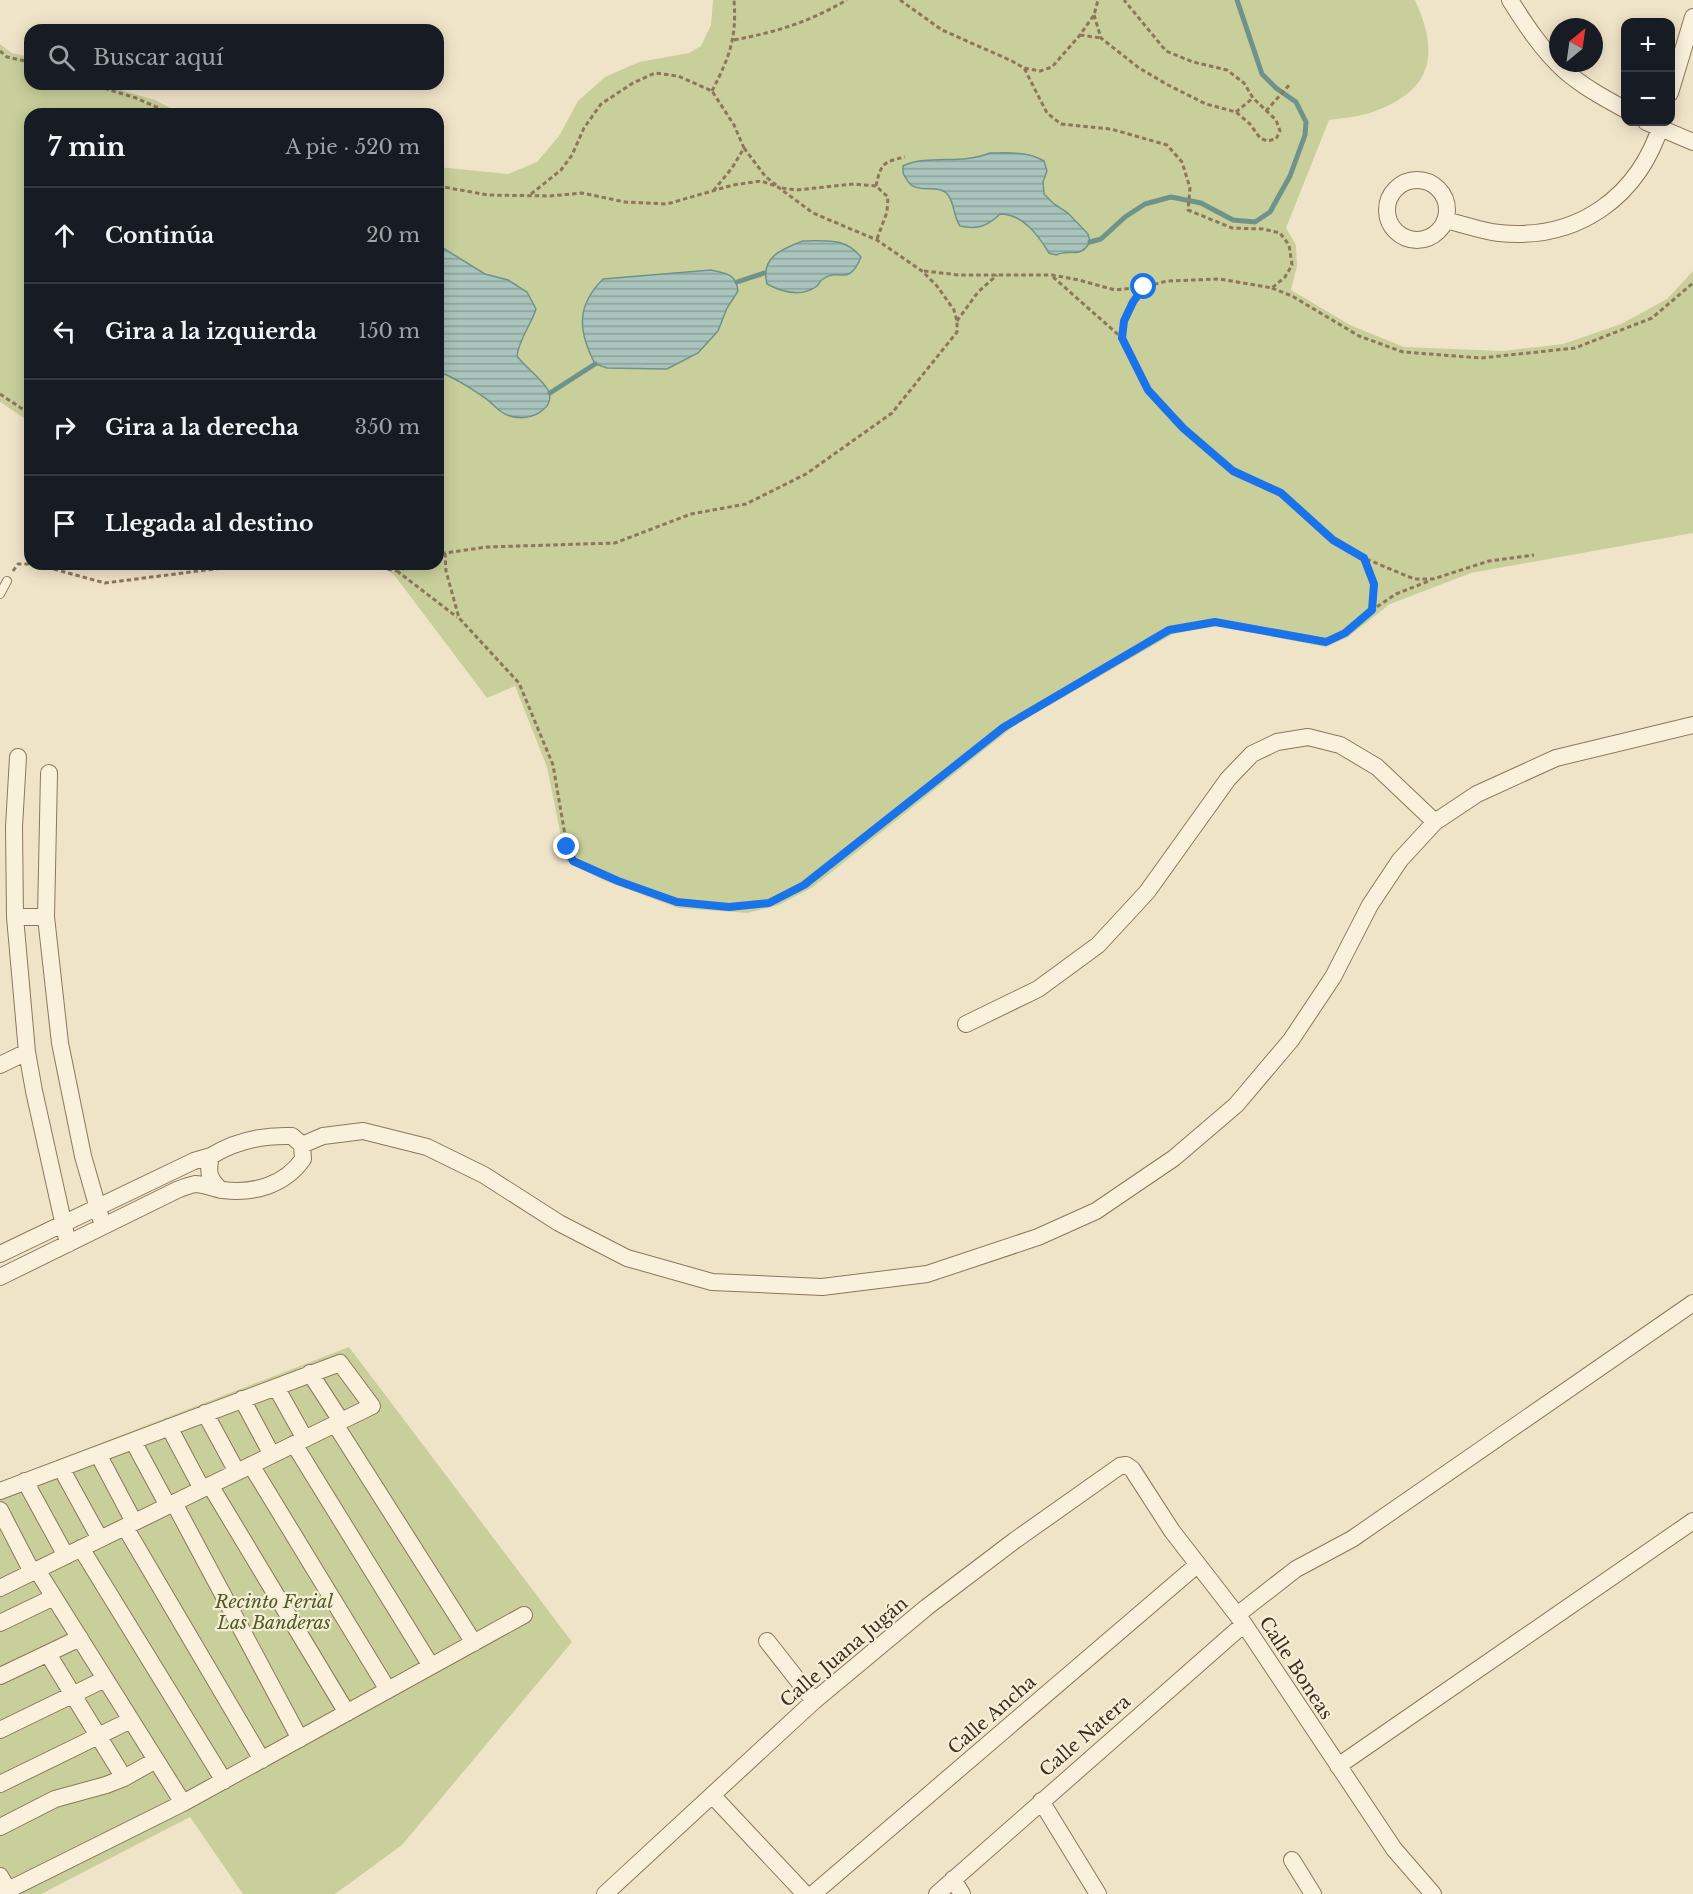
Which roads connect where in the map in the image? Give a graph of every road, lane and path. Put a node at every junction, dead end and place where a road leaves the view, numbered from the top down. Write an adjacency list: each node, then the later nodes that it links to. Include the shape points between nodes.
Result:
1 (734, 0): 11 (path)
2 (847, 0): 11 (path, via 816,18 778,32)
3 (900, 0): 14 (path, via 942,30)
4 (1098, 0): 7 (path)
5 (1124, 0): 19 (path, via 1166,51 1227,70 1244,83)
6 (1510, 0): 20 (street, via 1529,30 1563,69)
7 (1094, 15): 9 (path); 10 (path)
8 (1693, 17): 15 (street)
9 (1080, 35): 10 (path); 14 (path, via 1052,68)
10 (1101, 38): 23 (path, via 1168,85 1206,104)
11 (734, 40): 18 (path)
12 (0, 51): 13 (path)
13 (24, 61)
14 (1024, 68): 41 (path, via 1047,113 1061,124 1111,129 1167,146 1182,162 1190,188 1188,210 1232,228 1280,233 1288,245 1292,265)
15 (1675, 79)
16 (1291, 83): 22 (path)
17 (110, 90): 21 (path)
18 (712, 91): 27 (path); 33 (path, via 678,76 655,73 633,83 601,104 561,170)
19 (1253, 98): 22 (path); 23 (path)
20 (1621, 107)
21 (158, 108)
22 (1266, 111): 23 (path, via 1276,120 1280,131 1276,140 1260,138)
23 (1236, 112)
24 (1655, 126): 34 (street, via 1643,164 1622,193 1599,211 1568,226 1533,233 1498,233)
25 (1660, 126): 26 (street)
26 (1693, 142)
27 (744, 148): 31 (path); 32 (path)
28 (905, 157): 29 (path, via 886,162 880,168)
29 (876, 186): 31 (path, via 854,184 796,190); 35 (path, via 888,197)
30 (444, 187): 33 (path, via 488,195)
31 (778, 187): 32 (path, via 761,181); 35 (path, via 813,213)
32 (713, 191): 33 (path, via 667,204 625,202 582,193)
33 (529, 195)
34 (1445, 220)
35 (877, 240): 36 (path)
36 (922, 271): 37 (path); 42 (path, via 954,310)
37 (997, 275): 38 (path); 42 (path, via 978,292)
38 (1052, 276): 40 (path, via 1115,290); 43 (path)
39 (1693, 282): 41 (path, via 1652,318 1575,348 1481,358 1403,352 1359,336)
40 (1144, 287): 41 (path, via 1167,281 1220,279); 43 (path, via 1124,321)
41 (1272, 288)
42 (957, 321): 46 (path, via 957,332 892,413 806,474 746,504 691,514 615,543 487,547)
43 (1122, 338): 48 (path, via 1148,390 1183,428 1233,471 1281,493 1333,540)
44 (0, 394): 45 (path)
45 (24, 410)
46 (445, 553): 59 (path)
47 (1534, 555): 55 (path, via 1490,561)
48 (1364, 558): 55 (path, via 1414,579); 58 (path, via 1374,584)
49 (24, 564): 56 (path, via 18,564)
50 (56, 570): 51 (path, via 105,583)
51 (206, 570)
52 (391, 570): 54 (path)
53 (400, 570): 54 (path)
54 (397, 571): 59 (path)
55 (1433, 579): 58 (path, via 1396,594)
56 (7, 581): 57 (lane)
57 (0, 594)
58 (1372, 610): 59 (path, via 1345,633 1326,642 1215,622 1169,630 1004,727 804,885 769,903 729,907 677,902 573,861 567,847 553,765 519,683)
59 (459, 618)
60 (1693, 725): 63 (street, via 1556,758 1477,794)
61 (18, 757): 64 (street)
62 (49, 773): 65 (street)
63 (1435, 822): 66 (street, via 1377,767 1340,745 1308,737 1277,742 1252,754 1228,779 1147,892 1098,945 1038,989); 69 (street, via 1400,860 1370,905 1333,977 1291,1040 1236,1105 1174,1158 1096,1210 1038,1237 927,1274 822,1287 712,1282 627,1258 559,1223 483,1175 427,1148 363,1131 323,1136)
64 (15, 917): 65 (street); 67 (street)
65 (46, 917): 72 (street, via 60,1043)
66 (966, 1024)
67 (27, 1052): 68 (street); 73 (street)
68 (0, 1065)
69 (302, 1145): 70 (street, via 292,1136 267,1136); 71 (street, via 303,1159 294,1173 272,1185 242,1192)
70 (211, 1156): 71 (street, via 210,1180); 72 (street)
71 (221, 1190): 74 (street, via 195,1184)
72 (97, 1207): 73 (street); 74 (street)
73 (63, 1224): 75 (street); 76 (street)
74 (103, 1226): 75 (street)
75 (68, 1244): 77 (street)
76 (0, 1254)
77 (0, 1277)
78 (1693, 1303): 106 (street, Calle Natera, via 1352,1539 1296,1569)
79 (310, 1374): 80 (street); 83 (street); 83 (street, via 340,1363 372,1406)
80 (276, 1387): 81 (street); 86 (street)
81 (242, 1399): 82 (street); 88 (street)
82 (205, 1413): 84 (street); 91 (street)
83 (338, 1423): 86 (street); 110 (street)
84 (169, 1427): 85 (street); 93 (street)
85 (133, 1441): 87 (street); 95 (street)
86 (299, 1442): 88 (street); 112 (street)
87 (98, 1454): 90 (street); 98 (street)
88 (272, 1455): 91 (street)
89 (1126, 1465): 101 (street, Calle Boneas); 117 (street, Calle Juana Jugán, via 1014,1540)
90 (61, 1468): 92 (street); 99 (street)
91 (244, 1469): 93 (street); 115 (street)
92 (26, 1481): 94 (street); 100 (street)
93 (206, 1487): 95 (street); 118 (street)
94 (0, 1491)
95 (171, 1504): 98 (street); 122 (street)
96 (0, 1510): 102 (street)
97 (1693, 1521): 125 (street)
98 (130, 1525): 99 (street); 124 (street)
99 (100, 1539): 100 (street)
100 (73, 1552): 102 (street); 127 (street)
101 (1197, 1565): 106 (street, Calle Boneas); 138 (street, Calle Ancha)
102 (35, 1571): 103 (street); 104 (street)
103 (0, 1588)
104 (54, 1597): 107 (street); 108 (street)
105 (524, 1615): 110 (street)
106 (1240, 1619): 125 (street, Calle Boneas); 130 (street, Calle Natera)
107 (0, 1623)
108 (80, 1638): 111 (street); 114 (street)
109 (767, 1641): 117 (street)
110 (474, 1643): 112 (street)
111 (48, 1654): 113 (street); 116 (street)
112 (431, 1666): 115 (street)
113 (0, 1676)
114 (105, 1679): 116 (street); 119 (street)
115 (388, 1690): 118 (street)
116 (73, 1695): 120 (street); 121 (street)
117 (814, 1701): 129 (street, Calle Juana Jugán)
118 (347, 1713): 122 (street)
119 (130, 1720): 121 (street); 123 (street)
120 (0, 1730)
121 (98, 1737): 126 (street); 128 (street)
122 (300, 1739): 124 (street)
123 (156, 1760): 126 (street); 131 (street)
124 (262, 1760): 127 (street)
125 (1338, 1766): 142 (street, Calle Boneas, via 1394,1850)
126 (124, 1778): 132 (street, via 55,1799)
127 (224, 1781): 131 (street)
128 (0, 1784)
129 (713, 1796): 136 (street, Calle Juana Jugán); 137 (street)
130 (1041, 1801): 135 (street, Calle Natera); 140 (street)
131 (183, 1803): 134 (street)
132 (0, 1827)
133 (1292, 1860): 141 (street)
134 (3, 1887)
135 (958, 1887): 139 (street, Calle Natera)
136 (605, 1894)
137 (805, 1894)
138 (813, 1894)
139 (937, 1894)
140 (1098, 1894)
141 (1313, 1894)
142 (1433, 1894)

